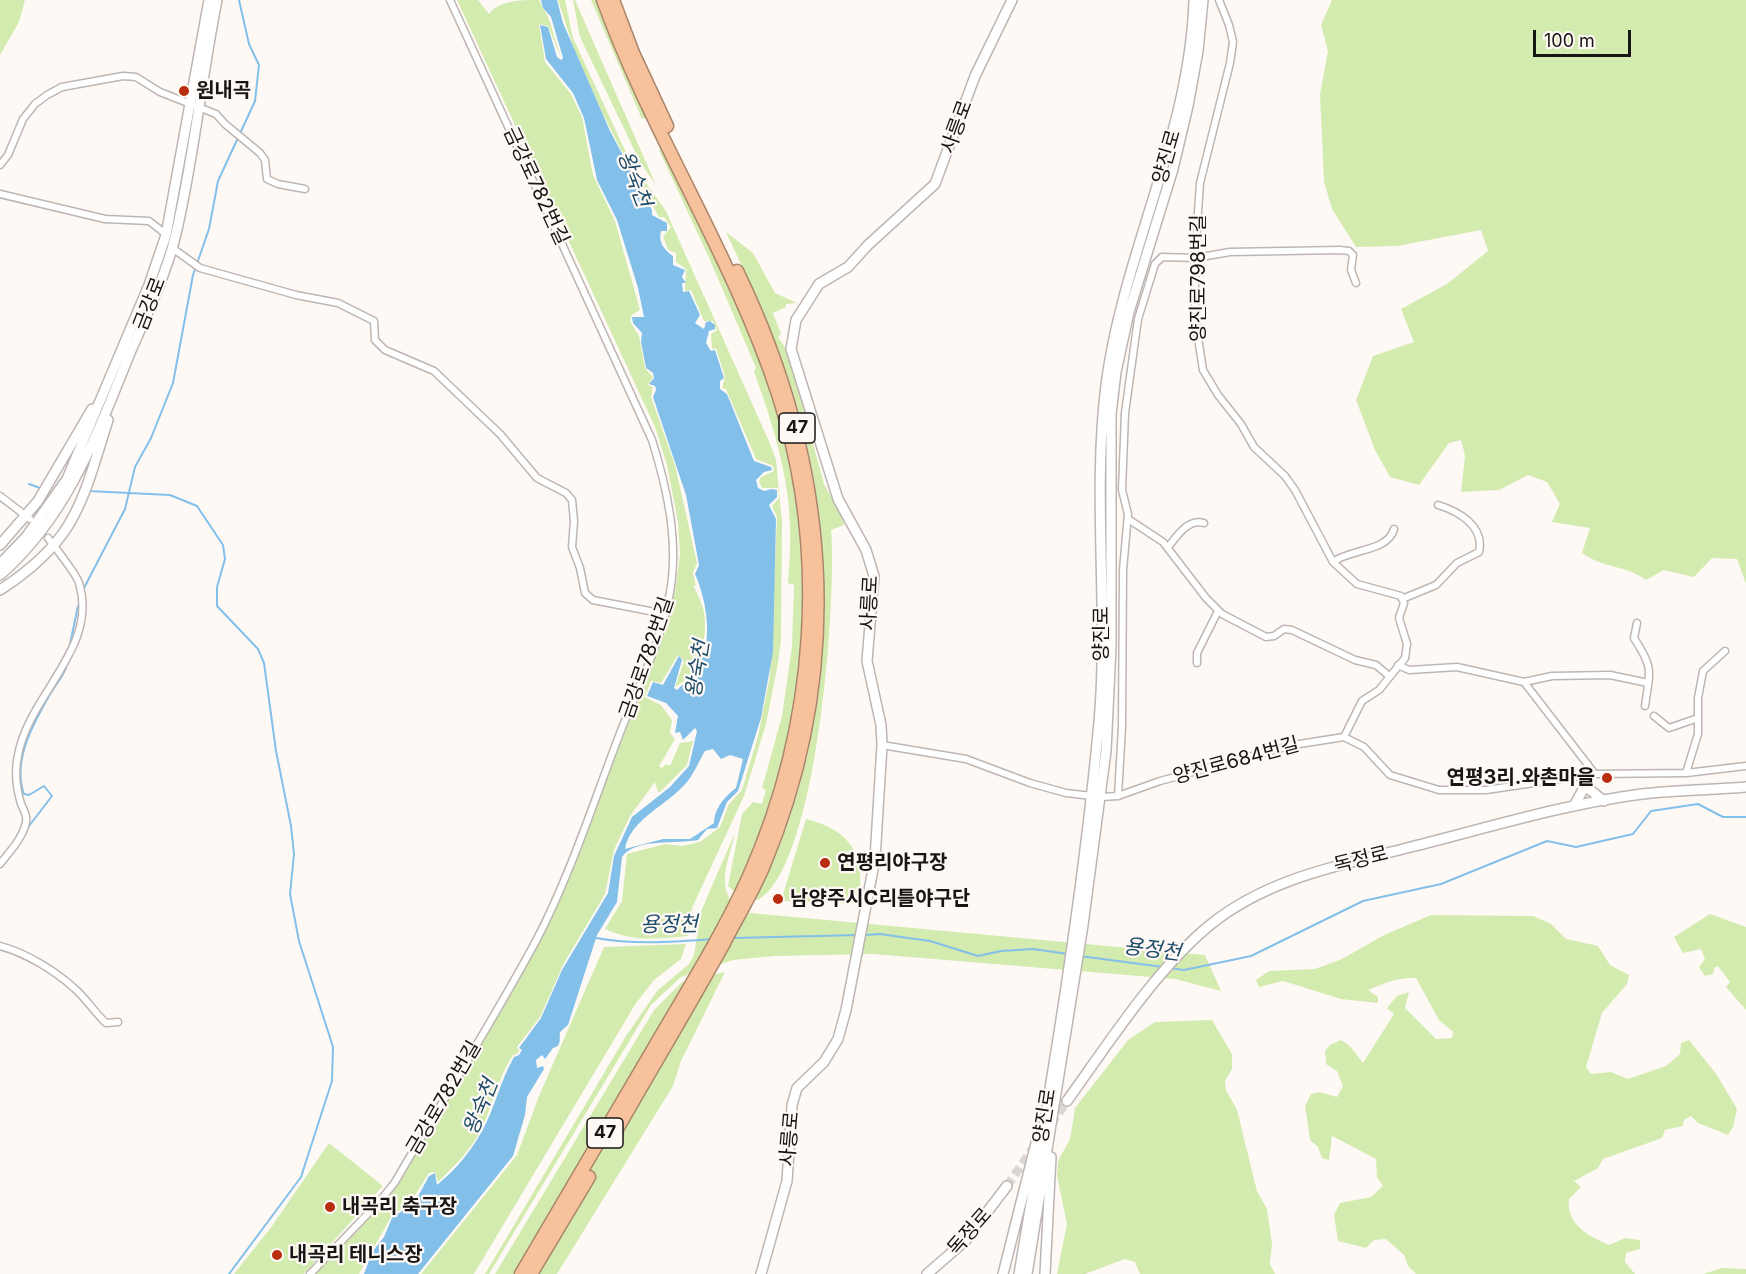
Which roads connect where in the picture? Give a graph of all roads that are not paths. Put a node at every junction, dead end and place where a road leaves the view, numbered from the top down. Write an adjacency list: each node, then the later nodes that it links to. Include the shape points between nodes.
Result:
1 (209, 0): 10 (street, 금강로)
2 (217, 0): 10 (street, 금강로)
3 (450, 0): 35 (street, 금강로782번길, via 652,440 663,475 674,557)
4 (603, 0): 60 (highway, 47, via 627,61 762,351 787,428 802,495 809,591 804,687 781,794)
5 (613, 0): 60 (highway, 47, via 633,53 768,344 797,430 810,487 818,607 811,699 784,815)
6 (1012, 0): 47 (street, 사릉로, via 975,76 935,184 848,267 819,284 796,320 791,349 838,499 866,550 874,576 867,661)
7 (1194, 0): 53 (street, 양진로, via 1183,101 1121,310 1106,385 1102,432 1103,657)
8 (1203, 0): 55 (street, 양진로, via 1188,106 1129,312 1116,372 1111,414 1111,647)
9 (1219, 0): 16 (street, 양진로798번길, via 1233,42 1227,81 1200,183)
10 (194, 105): 11 (street, via 160,92 136,77 62,87 35,104); 12 (street, via 216,114 266,160 267,179); 14 (street, 금강로); 15 (street, 금강로)
11 (0, 165)
12 (305, 189)
13 (0, 194): 14 (street, via 105,219 149,220)
14 (166, 235): 15 (street); 18 (street, 금강로)
15 (174, 242): 18 (street, 금강로); 35 (street, via 175,250 200,268 338,303 374,321 375,340 385,350 434,371 500,434 537,478 572,500 572,547 585,593 593,600)
16 (1195, 258): 17 (street, via 1230,252 1349,251 1353,255 1351,270); 22 (street, via 1159,258 1138,319 1127,385 1123,444 1122,490); 29 (street, 양진로798번길, via 1195,318 1203,370 1254,447 1295,490)
17 (1356, 283)
18 (121, 364): 21 (street); 27 (street, via 80,507); 30 (street, 금강로, via 58,494); 31 (street, 금강로, via 67,496 31,544)
19 (0, 496): 21 (street)
20 (1438, 505): 33 (street, via 1468,520 1477,535 1479,552 1457,563 1436,585)
21 (28, 516): 26 (street)
22 (1128, 519): 28 (street); 54 (street, via 1123,559)
23 (1204, 523): 28 (street, via 1188,525)
24 (1394, 529): 29 (street, via 1383,543)
25 (48, 538): 27 (street)
26 (0, 545)
27 (55, 547): 32 (street); 59 (street, via 79,581 82,610 75,648 24,733 17,782 27,818 23,833)
28 (1168, 547): 34 (street)
29 (1333, 562): 33 (street, 양진로798번길, via 1357,584 1392,592)
30 (0, 564)
31 (0, 575)
32 (0, 590)
33 (1402, 599): 39 (street, via 1399,618 1407,644 1405,658)
34 (1218, 611): 38 (street, via 1197,653); 40 (street, via 1266,637 1284,629 1292,630 1355,660 1376,665)
35 (665, 614): 72 (street, 금강로782번길, via 571,860 537,937 395,1182)
36 (1637, 622): 42 (street, via 1634,635 1647,657)
37 (1725, 651): 45 (street, via 1702,671)
38 (1197, 663)
39 (1398, 665): 40 (street); 41 (street, via 1410,670 1458,667)
40 (1389, 676): 46 (street, via 1379,690 1362,701)
41 (1524, 682): 42 (street, via 1552,676 1610,675); 50 (street)
42 (1648, 683): 43 (street)
43 (1645, 706)
44 (1654, 716): 45 (street, via 1670,728)
45 (1698, 718): 49 (street, via 1697,741)
46 (1344, 737): 51 (street, via 1364,747 1390,775 1439,790); 54 (street, 양진로684번길, via 1293,745)
47 (882, 745): 53 (street, 양진로684번길, via 966,759 1030,783); 70 (street, 사릉로, via 875,859 838,1039 824,1062 797,1088 786,1180)
48 (1746, 766): 49 (street)
49 (1686, 772): 50 (street)
50 (1596, 774): 51 (street)
51 (1584, 782): 56 (street); 57 (street); 58 (street)
52 (1746, 787): 56 (street, 독정로, via 1658,792)
53 (1090, 796): 55 (street, 양진로684번길); 61 (street, 양진로)
54 (1118, 796): 55 (street, 양진로684번길)
55 (1101, 797): 61 (street, 양진로)
56 (1604, 801): 57 (street, 독정로)
57 (1587, 804): 58 (street, 독정로)
58 (1574, 806): 68 (street, 독정로, via 1306,874 1242,904 1195,939 1150,990)
59 (0, 864)
60 (752, 882): 64 (highway, 47)
61 (1079, 925): 63 (street, 양진로)
62 (0, 946): 65 (street, via 20,951 75,988 106,1023)
63 (1071, 979): 66 (street, 양진로); 67 (street, 양진로)
64 (691, 994): 73 (highway, 47); 74 (highway, 47)
65 (117, 1022)
66 (1058, 1091): 81 (street, 양진로); 82 (street)
67 (1048, 1098): 79 (street); 80 (street, 양진로)
68 (1067, 1101)
69 (1007, 1186): 71 (street, 독정로, via 975,1230)
70 (769, 1247): 75 (street, 사릉로); 76 (street)
71 (947, 1259): 77 (street, 독정로); 78 (street)
72 (309, 1274)
73 (521, 1274)
74 (531, 1274)
75 (761, 1274)
76 (765, 1274)
77 (927, 1274)
78 (934, 1274)
79 (1002, 1274)
80 (1018, 1274)
81 (1027, 1274)
82 (1045, 1274)

